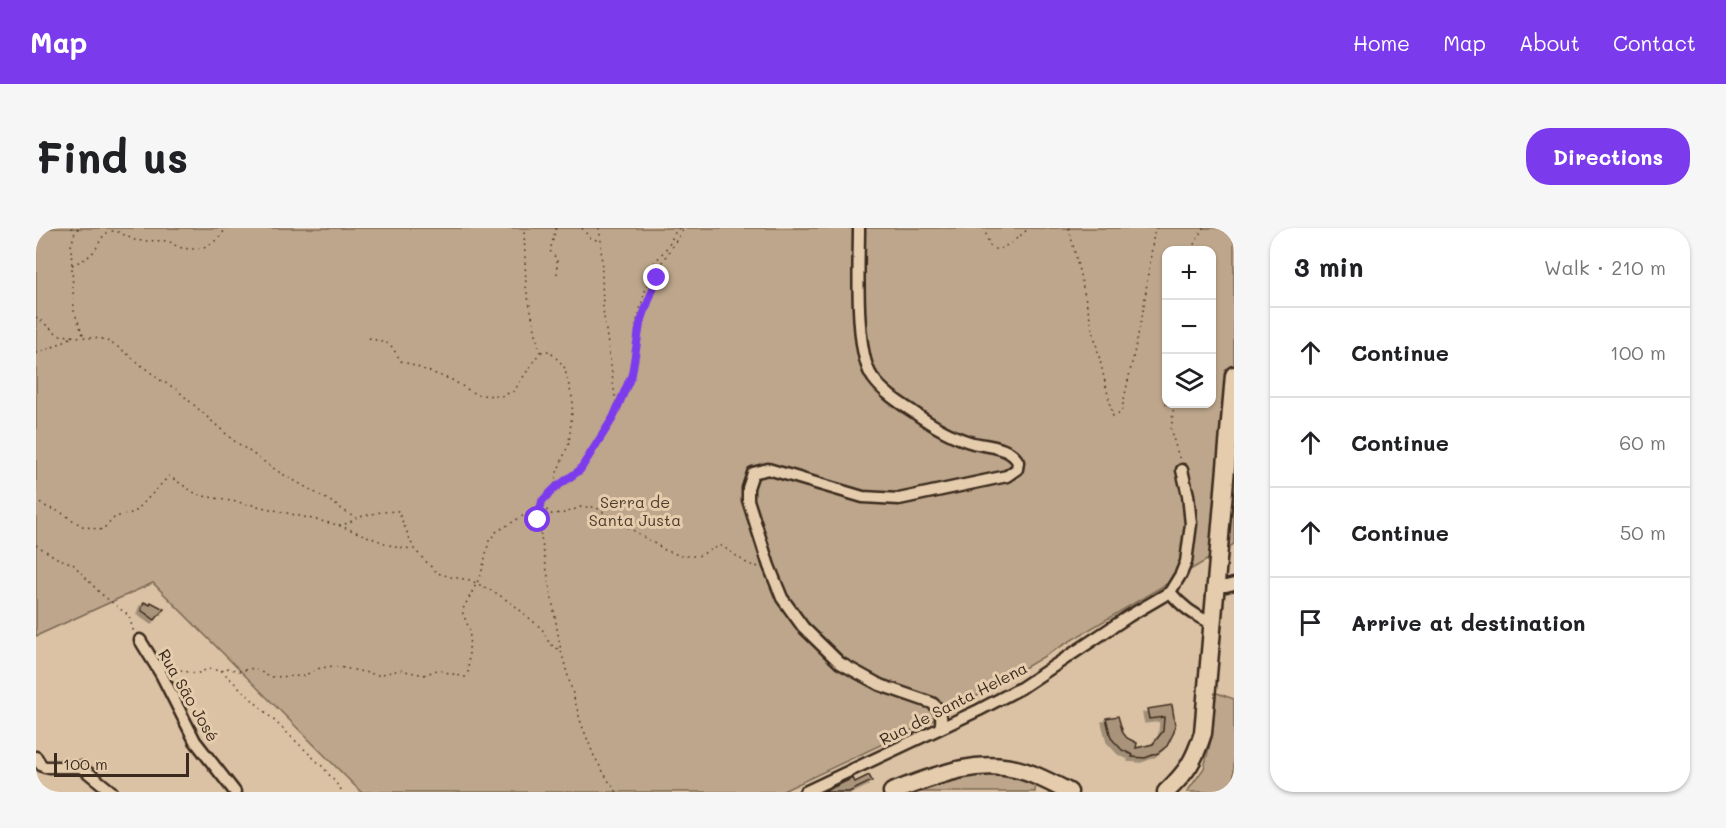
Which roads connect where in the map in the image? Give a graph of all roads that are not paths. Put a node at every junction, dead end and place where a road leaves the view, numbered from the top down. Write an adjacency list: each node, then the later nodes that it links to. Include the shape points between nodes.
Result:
1 (859, 228): 9 (street, via 858,307 864,354 872,377 929,424 963,441 1011,453 1018,462 1017,469 1007,476 899,499 863,497 768,469 753,473 748,500 782,598 803,627 840,663 880,686 939,708)
2 (1234, 375): 5 (main road)
3 (1182, 470): 6 (street, via 1191,524 1186,562)
4 (1234, 584): 5 (street)
5 (1216, 586): 7 (main road)
6 (1170, 592): 7 (street, via 1181,606); 9 (street, Rua de Santa Helena, via 1021,688)
7 (1212, 623): 16 (main road, via 1203,733 1196,757)
8 (140, 640): 12 (street, Rua São José, via 195,741)
9 (940, 728): 13 (street, Rua de Santa Helena)
10 (38, 764): 11 (street, via 81,767)
11 (112, 792)
12 (235, 792)
13 (806, 792)
14 (892, 792): 15 (main road, via 962,768 996,766 1021,770)
15 (1069, 792)
16 (1166, 792)

